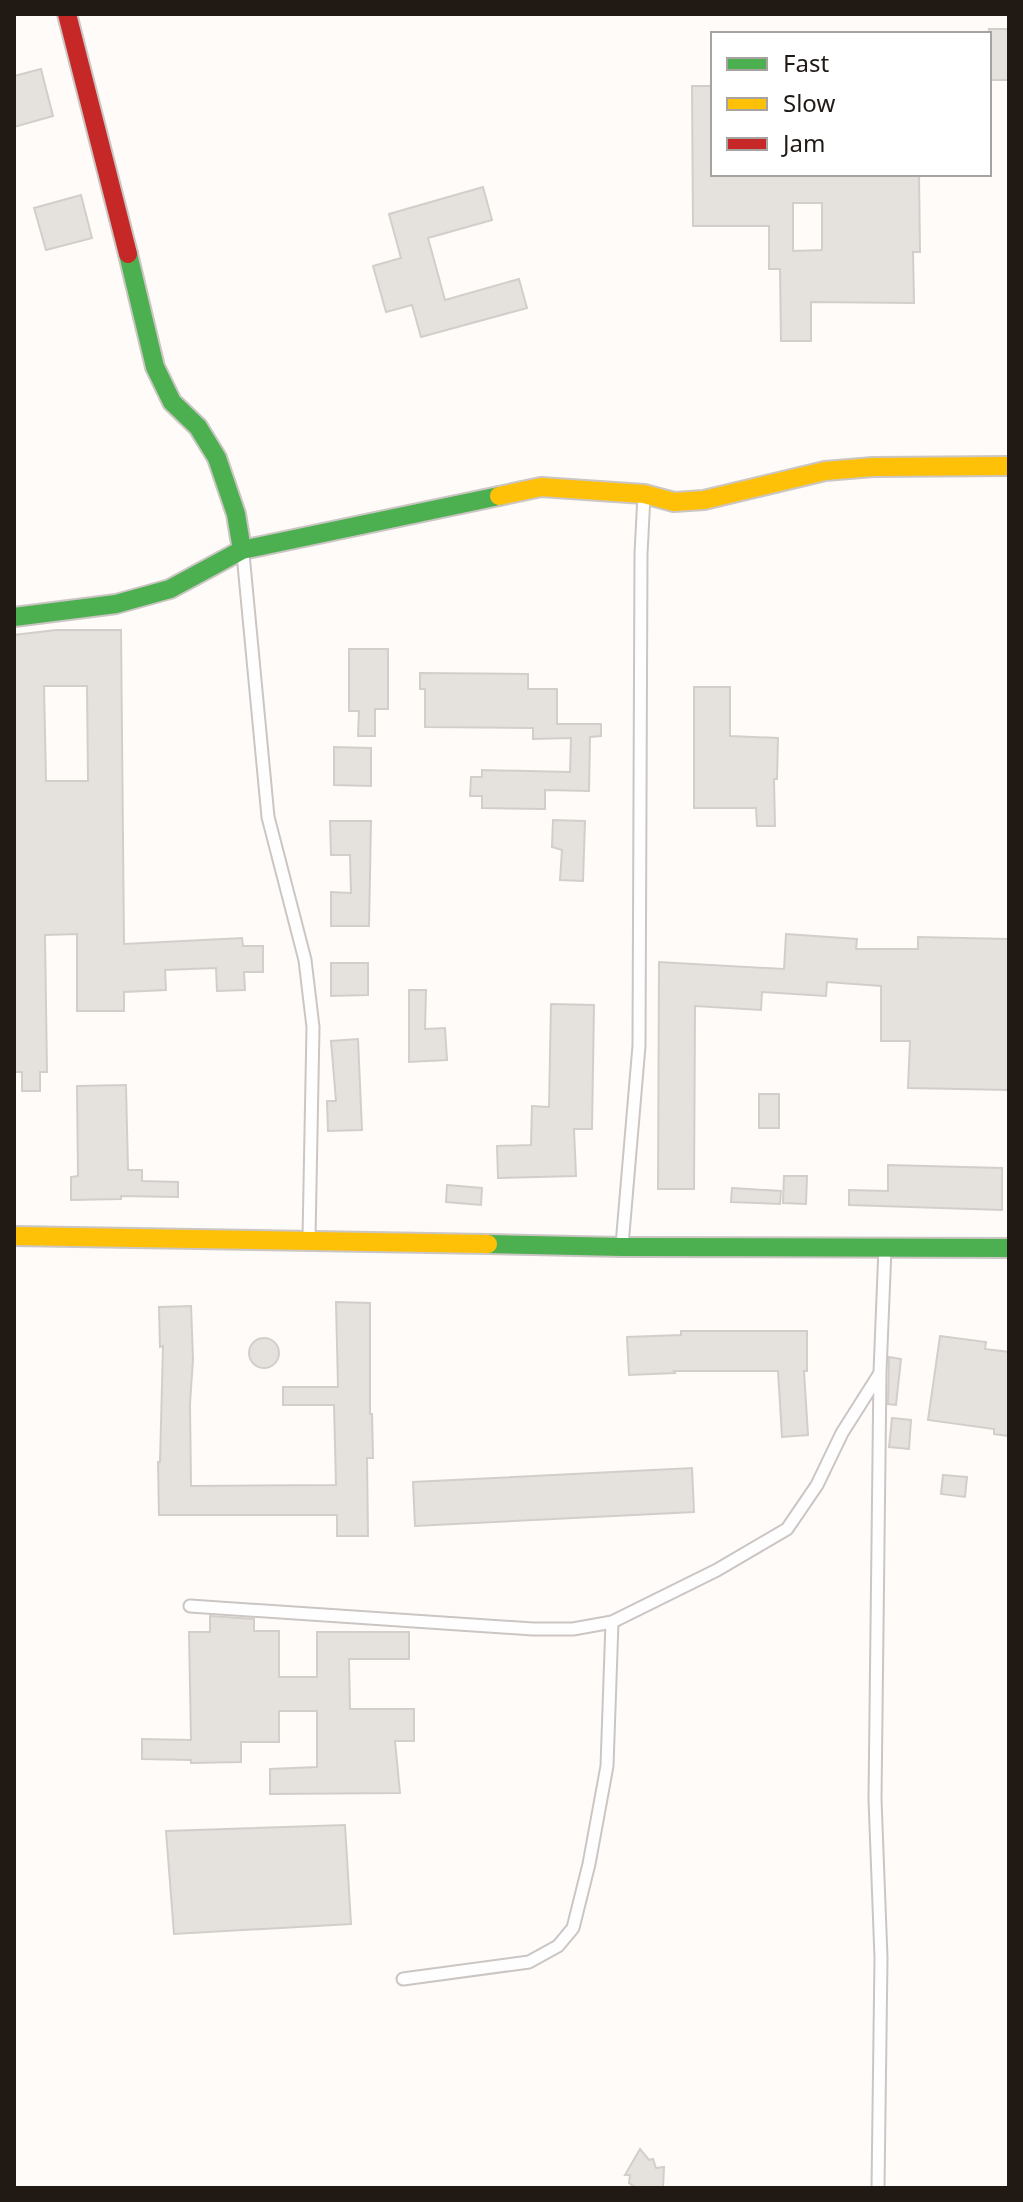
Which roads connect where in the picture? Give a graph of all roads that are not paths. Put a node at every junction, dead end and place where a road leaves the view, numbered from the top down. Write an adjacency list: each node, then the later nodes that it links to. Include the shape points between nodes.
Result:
1 (67, 14): 4 (street, via 155,367 172,402 198,427 217,458)
2 (1009, 466): 3 (street, via 825,471 704,500 674,502)
3 (644, 494): 4 (street, via 541,487); 8 (lane, via 639,1046)
4 (242, 550): 5 (street, via 170,589 116,604); 7 (lane, via 268,817 305,960 313,1027)
5 (14, 617)
6 (14, 1236): 7 (street)
7 (309, 1239): 8 (street)
8 (622, 1247): 9 (street)
9 (885, 1247): 10 (street); 11 (lane)
10 (1009, 1248)
11 (880, 1372): 13 (lane, via 787,1529); 15 (lane)
12 (190, 1606): 13 (lane, via 533,1629)
13 (612, 1622): 14 (lane, via 607,1766 573,1928 558,1946 529,1962)
14 (403, 1979)
15 (878, 2188)

